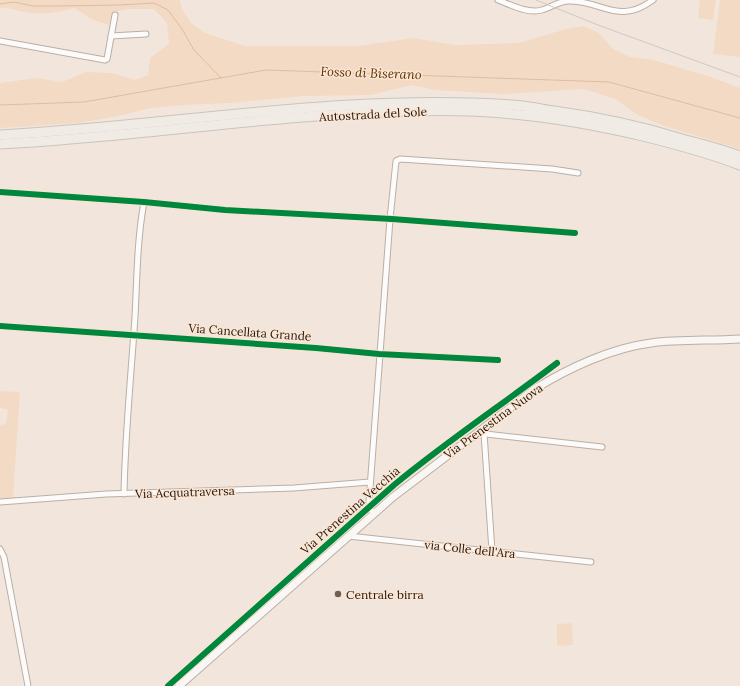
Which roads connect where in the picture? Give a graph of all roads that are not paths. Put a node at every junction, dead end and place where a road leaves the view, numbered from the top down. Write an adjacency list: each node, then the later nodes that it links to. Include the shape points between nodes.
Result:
1 (498, 0): 2 (street, via 534,11 569,0 617,12 639,8)
2 (653, 0)
3 (115, 16): 5 (street)
4 (146, 34): 5 (street)
5 (111, 36): 6 (street, via 105,60)
6 (0, 41)
7 (0, 135): 9 (highway, Autostrada del Sole, via 66,132 355,104 444,102 515,105 589,116 668,134)
8 (0, 144): 10 (highway, Autostrada del Sole, via 66,141 362,112 443,111 513,114 590,125 666,142)
9 (740, 156)
10 (740, 166)
11 (578, 172): 14 (street, via 399,159 396,162)
12 (0, 192): 13 (street)
13 (144, 202): 14 (street, via 225,210); 17 (street)
14 (390, 219): 15 (street); 19 (street)
15 (575, 233)
16 (0, 326): 17 (street, Via Cancellata Grande)
17 (134, 335): 19 (street, Via Cancellata Grande); 25 (street, via 125,439)
18 (740, 339): 22 (main road, Via Prenestina Nuova, via 653,343 608,355 552,378)
19 (379, 354): 20 (street, Via Cancellata Grande); 24 (street)
20 (498, 360)
21 (557, 363): 27 (street, Via Prenestina Vecchia, via 422,463)
22 (481, 433): 23 (street); 27 (main road, Via Prenestina Nuova); 30 (street)
23 (602, 447)
24 (370, 482): 25 (street, Via Acquatraversa, via 294,488); 27 (street)
25 (124, 494): 26 (street, Via Acquatraversa)
26 (0, 502)
27 (371, 510): 28 (main road, Via Prenestina Nuova); 33 (street, Via Prenestina Vecchia)
28 (348, 536): 30 (street, via Colle dell'Ara); 34 (main road, Via Prenestina Nuova)
29 (0, 549): 32 (street, via 4,557)
30 (492, 551): 31 (street, via Colle dell'Ara)
31 (591, 562)
32 (28, 686)
33 (168, 686)
34 (179, 686)

